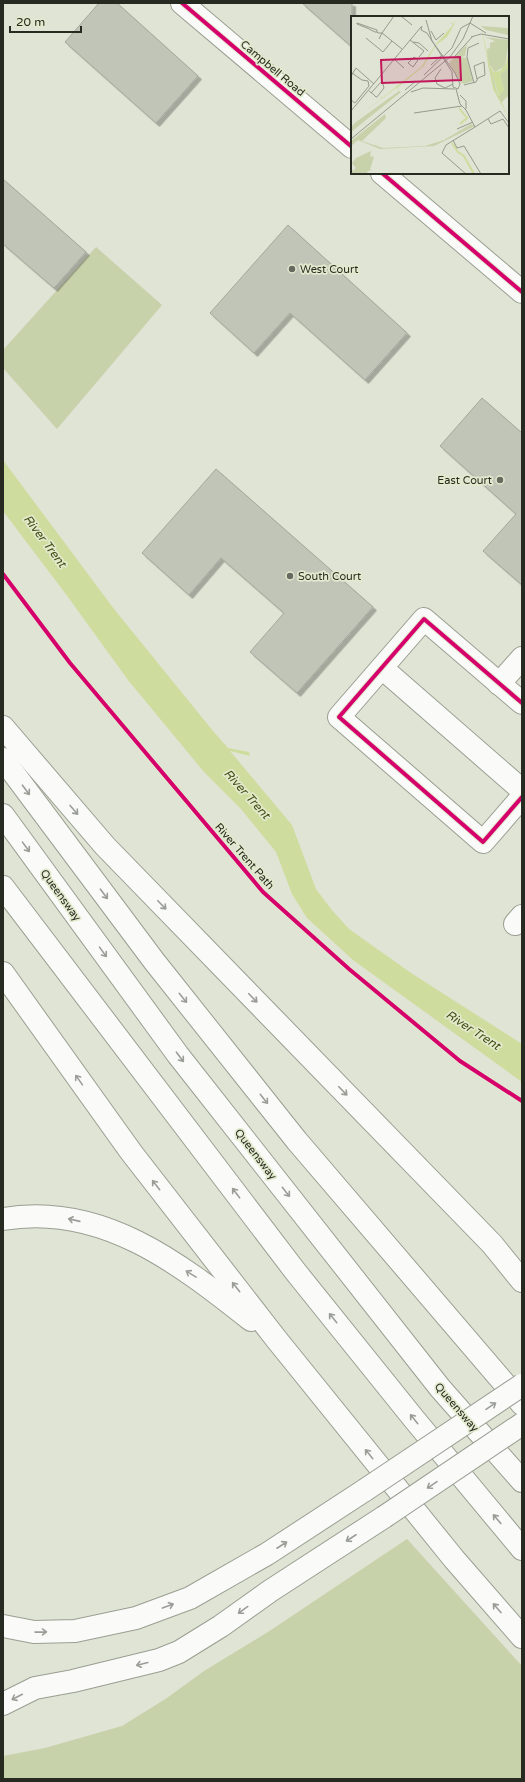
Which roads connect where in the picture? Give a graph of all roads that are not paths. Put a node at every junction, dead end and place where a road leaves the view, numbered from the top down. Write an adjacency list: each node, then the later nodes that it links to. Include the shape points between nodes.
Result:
1 (182, 3): 2 (main road, Campbell Road)
2 (351, 146)
3 (383, 174): 4 (main road)
4 (522, 292)
5 (522, 658): 7 (main road)
6 (382, 668): 7 (main road, via 424,619); 11 (main road); 12 (main road, via 339,717 483,842)
7 (500, 684): 8 (main road)
8 (522, 703)
9 (3, 727): 17 (main road, one-way to 17, via 105,846)
10 (3, 759): 22 (main road, one-way to 22, via 154,961 292,1134)
11 (522, 790)
12 (522, 797)
13 (3, 815): 24 (main road, Queensway, one-way to 24, via 188,1067 440,1388)
14 (3, 888): 25 (main road, one-way to 14, via 295,1271)
15 (3, 973): 20 (main road, one-way to 15, via 131,1152)
16 (3, 1219): 20 (main road, one-way to 16, via 198,1278 142,1243 70,1218 19,1216)
17 (492, 1244): 18 (main road); 19 (main road)
18 (522, 1262)
19 (522, 1281)
20 (277, 1340): 27 (main road, one-way to 20, via 454,1559)
21 (522, 1385): 26 (main road, one-way to 21, bridge, via 34,1632 76,1631 136,1618 184,1601 267,1554)
22 (522, 1404)
23 (522, 1424): 28 (main road, one-way to 28, bridge, via 179,1652 145,1663 35,1688)
24 (522, 1481)
25 (522, 1549)
26 (3, 1626)
27 (522, 1637)
28 (3, 1704)

